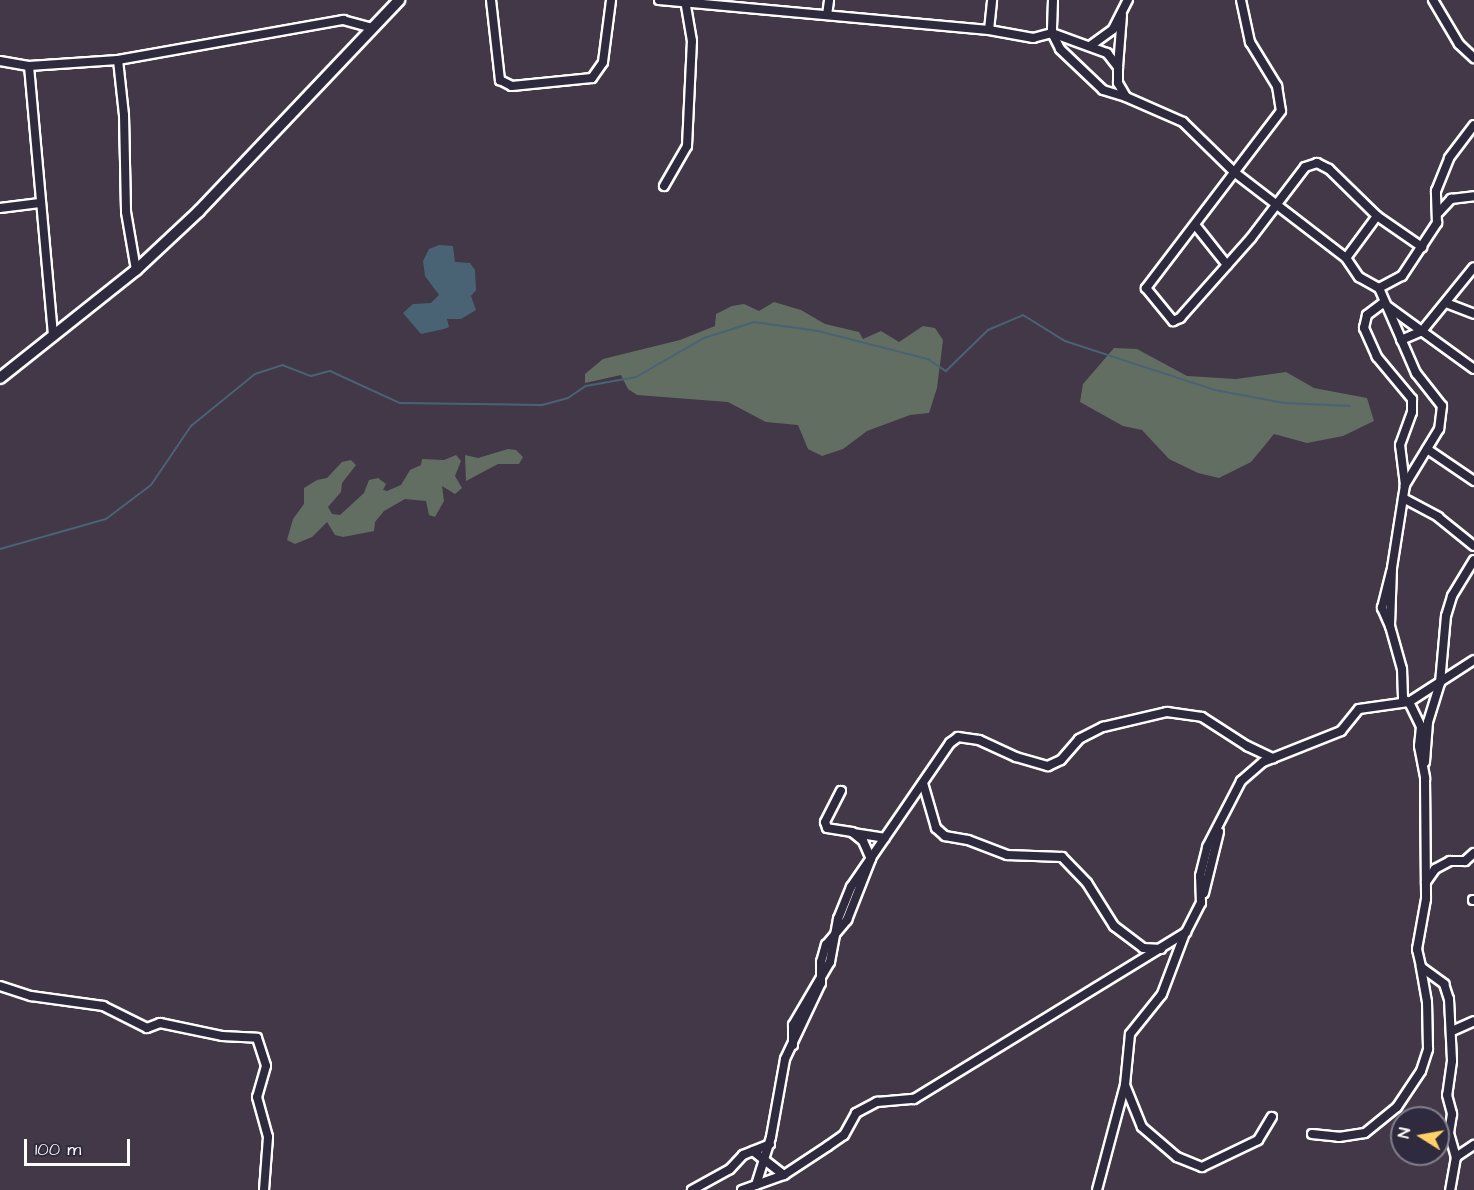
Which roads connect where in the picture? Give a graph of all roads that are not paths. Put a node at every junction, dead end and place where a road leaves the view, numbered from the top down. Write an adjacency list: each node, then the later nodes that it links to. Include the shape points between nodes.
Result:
1 (399, 0): 14 (main road)
2 (491, 0): 3 (street, via 500,80 512,86 592,78 603,62)
3 (611, 0)
4 (659, 0): 11 (street)
5 (829, 0): 13 (street)
6 (992, 0): 15 (street)
7 (1053, 0): 16 (street)
8 (1128, 0): 12 (street)
9 (1242, 0): 25 (street, via 1250,42 1277,86 1281,111 1265,137)
10 (1433, 0): 18 (street, via 1459,44)
11 (685, 1): 13 (street); 26 (street, via 692,41 687,146)
12 (1122, 14): 17 (street, via 1113,29); 22 (street)
13 (827, 15): 15 (street)
14 (372, 28): 19 (street, via 348,20 336,21); 38 (main road, via 199,211)
15 (989, 30): 16 (street, via 1033,38)
16 (1052, 33): 17 (street); 23 (street, via 1060,49 1103,90)
17 (1090, 46): 22 (street, via 1107,53)
18 (1474, 58)
19 (118, 60): 21 (street); 38 (street, via 124,115 126,212)
20 (0, 61): 21 (street)
21 (29, 66): 28 (street)
22 (1118, 67): 23 (street, via 1118,82)
23 (1126, 97): 25 (street, via 1183,122)
24 (1474, 125): 31 (street, via 1449,159 1436,191)
25 (1234, 172): 29 (street); 33 (street)
26 (664, 186)
27 (1474, 196): 31 (street, via 1451,199)
28 (40, 203): 30 (street); 44 (street)
29 (1280, 203): 32 (street, via 1305,167 1317,163 1329,169); 35 (street); 36 (street)
30 (0, 208)
31 (1439, 212): 34 (street, via 1437,223)
32 (1377, 216): 34 (street); 35 (street)
33 (1196, 226): 36 (street); 36 (street, via 1146,288 1154,303 1173,321 1180,318)
34 (1422, 247): 39 (street, via 1402,276)
35 (1346, 258): 39 (street, via 1359,278)
36 (1227, 265)
37 (1474, 267): 41 (street)
38 (136, 270): 44 (main road)
39 (1379, 288): 40 (street)
40 (1383, 303): 43 (street); 45 (street); 50 (street, via 1367,315 1364,328 1382,366 1412,399 1412,412 1400,446)
41 (1446, 303): 42 (street); 43 (street)
42 (1474, 314)
43 (1422, 331): 45 (street); 46 (street)
44 (53, 333): 47 (main road)
45 (1401, 340): 48 (street, via 1416,373 1442,406 1439,429)
46 (1474, 369)
47 (0, 378)
48 (1427, 449): 49 (street); 50 (street)
49 (1474, 481)
50 (1405, 485): 51 (street)
51 (1403, 498): 52 (street, via 1438,517); 56 (street, via 1392,568 1390,626 1402,669 1403,699)
52 (1474, 546)
53 (1474, 560): 55 (street, via 1449,606)
54 (1474, 660): 55 (street)
55 (1440, 683): 56 (street); 58 (street, via 1428,722)
56 (1409, 702): 57 (street, via 1359,709 1341,731); 58 (street, via 1420,727)
57 (1273, 758): 59 (street, via 1225,734 1202,717 1167,712 1103,727 1079,739 1060,760 1048,766 979,740 958,737); 66 (street, via 1241,781 1227,807 1208,847 1200,876 1201,903)
58 (1425, 778): 65 (street)
59 (923, 783): 62 (street); 67 (street, via 936,828 945,836 1007,855 1062,857 1087,883 1114,926 1143,948)
60 (841, 791): 61 (street, via 825,822 827,828)
61 (852, 832): 62 (street); 64 (street, via 863,841)
62 (885, 838): 64 (street)
63 (1474, 853): 65 (street, via 1465,861 1450,861 1435,869)
64 (871, 859): 75 (street, via 848,920 826,945 821,983 785,1059)
65 (1425, 884): 68 (street, via 1417,949)
66 (1186, 932): 67 (street); 72 (street, via 1162,994 1130,1034)
67 (1161, 949): 80 (street, via 914,1099 877,1101 856,1113 844,1135)
68 (1421, 967): 71 (street, via 1444,984); 74 (street, via 1427,1002 1428,1049 1421,1071 1396,1107 1365,1133 1339,1137)
69 (0, 986): 82 (street, via 31,996 103,1006 134,1025 147,1028 160,1023 222,1036 257,1038 266,1066 257,1097 268,1137)
70 (1474, 1021): 71 (street)
71 (1452, 1031): 78 (street, via 1447,1095 1452,1114 1449,1133)
72 (1125, 1085): 73 (street, via 1142,1127 1178,1157 1202,1167 1258,1140); 85 (street)
73 (1272, 1117)
74 (1312, 1134)
75 (770, 1144): 77 (street); 79 (street)
76 (1474, 1145): 78 (street)
77 (753, 1151): 79 (street); 83 (street)
78 (1456, 1157): 86 (street)
79 (765, 1162): 80 (street); 81 (street)
80 (784, 1175): 81 (street)
81 (756, 1185): 84 (street)
82 (264, 1190)
83 (692, 1190)
84 (744, 1190)
85 (1097, 1190)
86 (1450, 1190)

